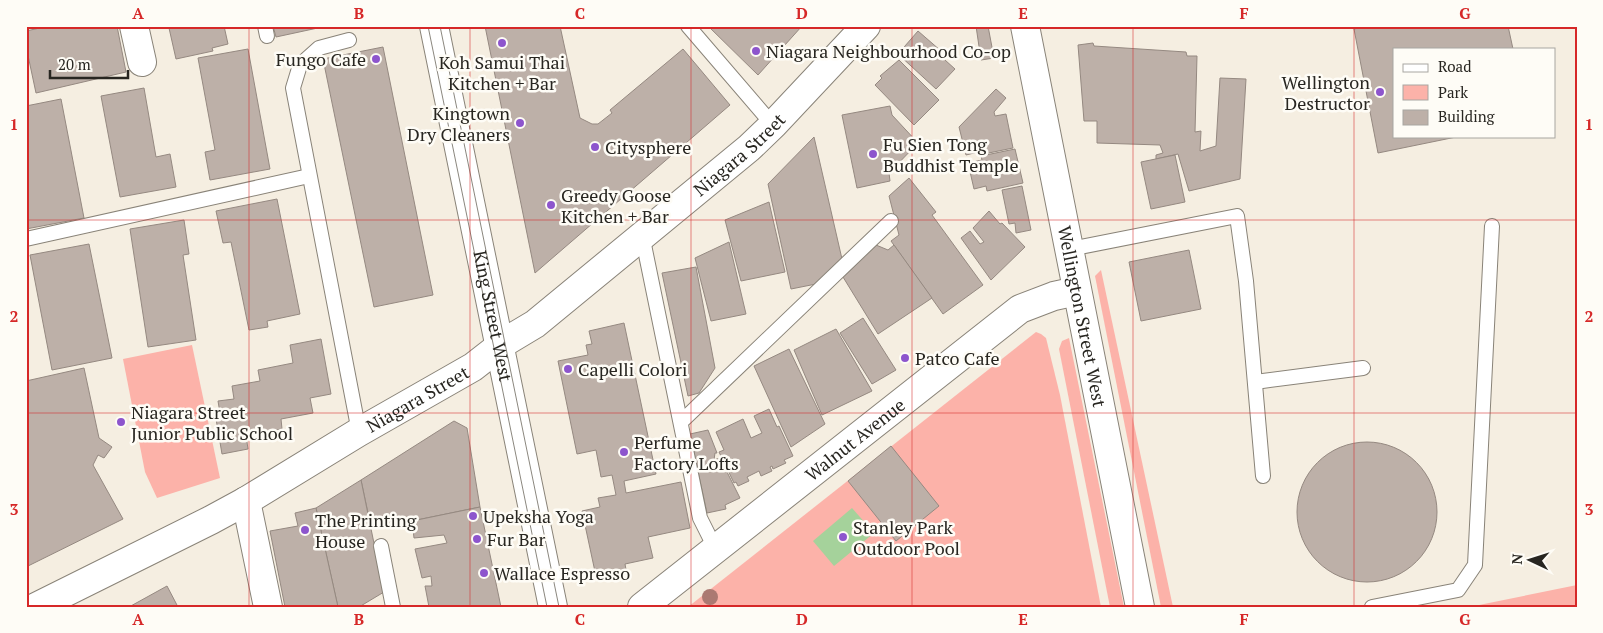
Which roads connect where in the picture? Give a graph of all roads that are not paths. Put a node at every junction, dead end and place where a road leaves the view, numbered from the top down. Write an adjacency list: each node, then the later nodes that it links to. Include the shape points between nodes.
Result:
1 (134, 26): 7 (street)
2 (434, 26): 16 (street, King Street West)
3 (688, 26): 8 (lane)
4 (866, 26): 8 (street, Niagara Street)
5 (1025, 26): 14 (street, Wellington Street West)
6 (350, 40): 9 (lane, via 319,48 300,65 295,80 293,88)
7 (142, 62)
8 (773, 125): 12 (street, Niagara Street)
9 (309, 176): 13 (lane); 20 (lane)
10 (891, 221): 19 (lane)
11 (1492, 226): 31 (lane, via 1475,565 1458,590)
12 (642, 235): 16 (street, Niagara Street, via 535,324); 19 (lane)
13 (26, 239)
14 (1070, 249): 15 (street, Wellington Street West); 18 (lane, via 1237,216)
15 (1077, 292): 24 (street, Walnut Avenue, via 1020,308); 30 (street, Wellington Street West)
16 (500, 346): 20 (street, Niagara Street, via 473,367); 28 (street, King Street West)
17 (1363, 368): 18 (lane)
18 (1255, 382): 21 (lane)
19 (681, 422): 24 (lane, via 700,518)
20 (359, 432): 22 (street, Niagara Street)
21 (1263, 476)
22 (246, 502): 25 (street, Niagara Street); 26 (street)
23 (381, 546): 27 (lane)
24 (715, 548): 29 (street, Walnut Avenue)
25 (36, 607)
26 (268, 607)
27 (393, 607)
28 (553, 607)
29 (642, 607)
30 (1140, 607)
31 (1372, 607)

